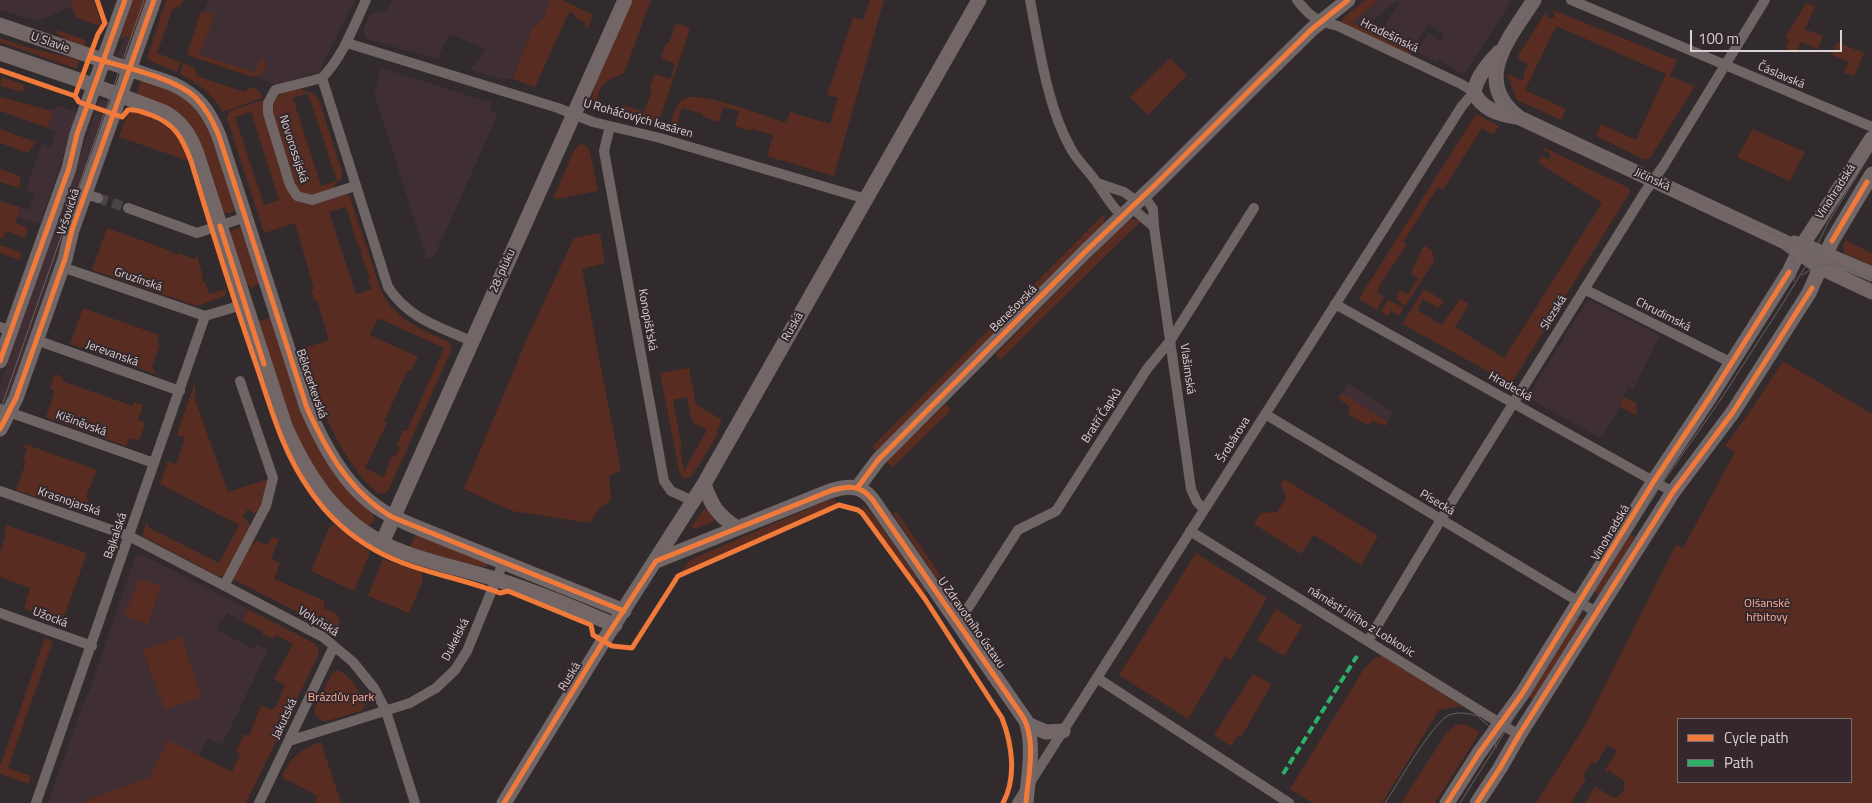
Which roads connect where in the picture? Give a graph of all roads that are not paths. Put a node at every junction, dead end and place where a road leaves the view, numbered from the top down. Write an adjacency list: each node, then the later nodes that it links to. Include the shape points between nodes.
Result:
1 (125, 0): 17 (main road, Vršovická)
2 (154, 0): 19 (main road, Vršovická)
3 (366, 0): 14 (street)
4 (625, 0): 25 (main road, 28. pluku)
5 (979, 0): 34 (main road, Ruská)
6 (1030, 0): 32 (street, Vlašimská, via 1050,98 1069,146)
7 (1297, 0): 12 (street, Hradešínská)
8 (1348, 0): 12 (main road, Benešovská)
9 (1534, 0): 15 (main road)
10 (1571, 0): 18 (street, Čáslavská)
11 (1765, 0): 18 (street, Slezská)
12 (1320, 22): 23 (street, Hradešínská, via 1338,26); 35 (main road, Benešovská)
13 (0, 25): 17 (main road, U Slavie)
14 (346, 43): 20 (street, via 333,67); 25 (street, U Roháčových kasáren)
15 (1504, 48): 22 (main road, via 1496,72); 23 (main road, via 1485,68)
16 (0, 53): 21 (main road, U Slavie)
17 (103, 61): 19 (main road, U Slavie); 21 (main road, Vršovická)
18 (1725, 66): 28 (street, Čáslavská); 31 (street, Slezská, via 1664,166)
19 (129, 69): 24 (main road, Vršovická); 38 (main road, Bělocerkevská, via 181,88 202,105 220,136)
20 (322, 78): 33 (street); 33 (street, Novorossijská, via 274,90 268,113 295,193 303,199 312,200)
21 (94, 85): 24 (main road, U Slavie); 50 (main road, Vršovická, via 69,168)
22 (1497, 90): 23 (main road); 26 (main road, Jičínská, via 1504,103)
23 (1474, 92): 26 (main road, Jičínská, via 1486,107); 48 (street, Šrobárova)
24 (120, 96): 39 (main road, via 164,112 185,129 197,154); 43 (main road, Vršovická, via 91,196 72,230)
25 (574, 114): 27 (street, U Roháčových kasáren); 53 (main road, 28. pluku)
26 (1520, 118): 31 (main road, Jičínská)
27 (610, 126): 34 (street, U Roháčových kasáren); 68 (street, Konopišťská, via 604,151 664,481 672,490)
28 (1872, 127)
29 (1872, 138): 41 (main road, Vinohradská)
30 (1872, 174): 42 (main road, Vinohradská)
31 (1652, 180): 41 (main road, Jičínská); 45 (street, Slezská)
32 (1097, 183): 35 (street, Vlašimská, via 1124,192); 35 (street, Vlašimská, via 1110,205)
33 (355, 186): 53 (street, via 384,276 395,298 415,316)
34 (866, 199): 64 (main road, Ruská)
35 (1134, 206): 40 (street, Vlašimská); 40 (street, Vlašimská, via 1154,209); 65 (main road, Benešovská, via 878,460)
36 (128, 208): 39 (street, via 197,233)
37 (1254, 208): 52 (street, Bratří Čapků)
38 (246, 217): 39 (street); 70 (main road, Bělocerkevská, via 307,408 317,430 356,490)
39 (220, 226): 47 (main road)
40 (1154, 227): 52 (street, Vlašimská)
41 (1800, 248): 42 (main road, Jičínská); 55 (main road, Vinohradská, via 1789,272)
42 (1822, 261): 44 (main road, Jičínská); 46 (main road, Jičínská); 67 (main road, Vinohradská, via 1809,293 1734,412)
43 (62, 267): 49 (street, Gruzínská); 51 (main road, Vršovická)
44 (1872, 274)
45 (1584, 289): 55 (street, Chrudimská); 58 (street, Slezská)
46 (1872, 292)
47 (245, 304): 49 (street); 75 (main road, via 285,426 305,466 339,512)
48 (1336, 304): 58 (street, Hradecká); 60 (street, Šrobárova)
49 (205, 316): 57 (street, Bajkalská)
50 (5, 329): 54 (main road, Vršovická)
51 (36, 340): 57 (street, Jerevanská); 59 (main road, Vršovická, via 14,403)
52 (1170, 340): 69 (street, Vlašimská, via 1191,489); 84 (street, Bratří Čapků, via 1147,369 1056,511 1018,530)
53 (471, 341): 70 (main road, 28. pluku)
54 (0, 361)
55 (1732, 363): 63 (main road, Vinohradská)
56 (240, 380): 79 (street, via 273,478 266,506)
57 (180, 391): 62 (street, Bajkalská)
58 (1513, 403): 63 (street, Hradecká); 71 (street, Slezská)
59 (4, 411): 61 (main road, Vršovická); 62 (street, Kišiněvská)
60 (1265, 414): 69 (street, Šrobárova); 71 (street, Písecká)
61 (0, 429)
62 (154, 463): 74 (street, Bajkalská)
63 (1654, 481): 67 (street, Hradecká); 80 (main road, Vinohradská)
64 (704, 484): 68 (main road, Ruská); 72 (main road, via 710,503 723,518)
65 (858, 487): 72 (main road, via 830,491); 84 (main road, U Zdravotního ústavu, via 872,499)
66 (0, 491): 74 (street, Krasnojarská)
67 (1673, 492): 82 (main road, Vinohradská)
68 (694, 501): 76 (main road, Ruská)
69 (1204, 509): 73 (street, Šrobárova)
70 (392, 517): 75 (main road, 28. pluku); 77 (main road, Bělocerkevská)
71 (1441, 520): 80 (street, Písecká); 86 (street, Slezská)
72 (738, 528): 76 (main road)
73 (1190, 531): 86 (street, náměstí Jiřího z Lobkovic); 89 (street, Šrobárova)
74 (129, 536): 79 (street, Volyňská); 87 (street, Bajkalská)
75 (382, 543): 78 (main road, via 404,553)
76 (656, 561): 81 (main road, Ruská)
77 (503, 563): 78 (street, Dukelská); 81 (main road, Bělocerkevská)
78 (496, 579): 85 (main road); 90 (street, Dukelská, via 469,647 455,670 424,696)
79 (225, 584): 88 (street, Volyňská, via 310,629)
80 (1580, 603): 82 (street, Písecká); 91 (main road, Vinohradská, via 1522,694)
81 (624, 611): 85 (main road, Ruská)
82 (1596, 612): 94 (main road, Vinohradská)
83 (0, 613): 87 (street, Užocká)
84 (959, 622): 92 (main road, U Zdravotního ústavu)
85 (615, 625): 101 (main road, Ruská)
86 (1368, 641): 91 (street, náměstí Jiřího z Lobkovic)
87 (92, 646): 98 (street, Bajkalská)
88 (334, 646): 90 (street, Volyňská, via 353,662 374,688); 95 (street, Jakutská)
89 (1097, 678): 93 (street, Šrobárova); 97 (street)
90 (386, 711): 95 (street, Dukelská); 100 (street, Volyňská)
91 (1497, 722): 94 (street, náměstí Jiřího z Lobkovic); 104 (main road, Vinohradská)
92 (1027, 724): 93 (main road, via 1046,732); 96 (main road, U Zdravotního ústavu, via 1031,755)
93 (1063, 731): 96 (street, Šrobárova)
94 (1518, 735): 105 (main road, Vinohradská)
95 (289, 741): 99 (street, Jakutská)
96 (1028, 786): 102 (street, Šrobárova); 103 (main road, U Zdravotního ústavu)
97 (1286, 802)
98 (36, 803)
99 (259, 803)
100 (415, 803)
101 (504, 803)
102 (1017, 803)
103 (1026, 803)
104 (1447, 803)
105 (1477, 803)

